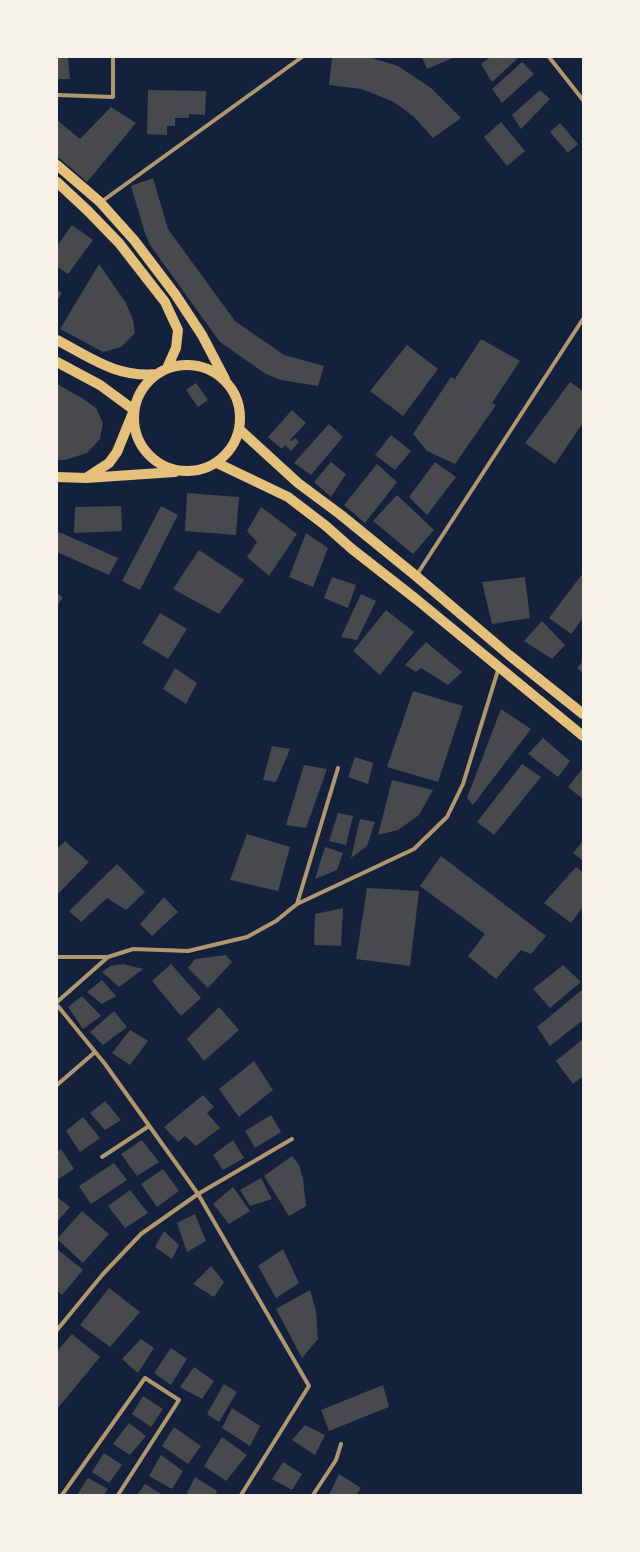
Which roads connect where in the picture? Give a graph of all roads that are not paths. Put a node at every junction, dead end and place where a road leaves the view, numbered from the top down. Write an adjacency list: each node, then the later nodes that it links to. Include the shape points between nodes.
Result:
1 (113, 57): 4 (street, via 113,97)
2 (302, 57): 8 (street)
3 (549, 57): 5 (street)
4 (57, 94)
5 (583, 100)
6 (57, 165): 8 (main road)
7 (57, 182): 12 (main road, via 119,243 165,302 178,330 176,348)
8 (100, 202): 14 (main road, via 134,240 175,294 202,334)
9 (583, 319): 21 (street)
10 (57, 340): 13 (main road, via 114,370)
11 (57, 362): 15 (main road, via 100,385)
12 (167, 368): 13 (main road); 14 (main road, via 199,366 214,372)
13 (157, 374): 15 (main road, via 146,383 138,396)
14 (227, 382): 16 (main road, via 240,405)
15 (134, 410): 18 (main road, via 135,427 140,443 150,457 165,466); 20 (main road, via 109,464)
16 (240, 430): 17 (main road, via 232,448); 21 (main road, via 298,484)
17 (217, 463): 18 (main road, via 195,471); 22 (main road, via 288,498)
18 (181, 471): 20 (main road)
19 (57, 478): 20 (main road)
20 (86, 478)
21 (416, 576): 23 (main road)
22 (499, 667): 24 (main road); 26 (street, via 463,784 447,817 414,849)
23 (583, 714)
24 (583, 736)
25 (338, 768): 26 (street)
26 (297, 904): 28 (street, via 276,921 247,937 188,951 133,949)
27 (57, 957): 28 (street)
28 (108, 957): 29 (street)
29 (57, 1004): 30 (street)
30 (95, 1052): 31 (street); 32 (street)
31 (57, 1085)
32 (150, 1126): 34 (street); 35 (street)
33 (292, 1139): 35 (street)
34 (102, 1157)
35 (198, 1194): 36 (street, via 141,1234 103,1274); 40 (street, via 310,1386)
36 (57, 1330)
37 (341, 1444): 41 (street, via 336,1460)
38 (62, 1495): 39 (street, via 145,1378 179,1400)
39 (118, 1495)
40 (241, 1495)
41 (313, 1495)

